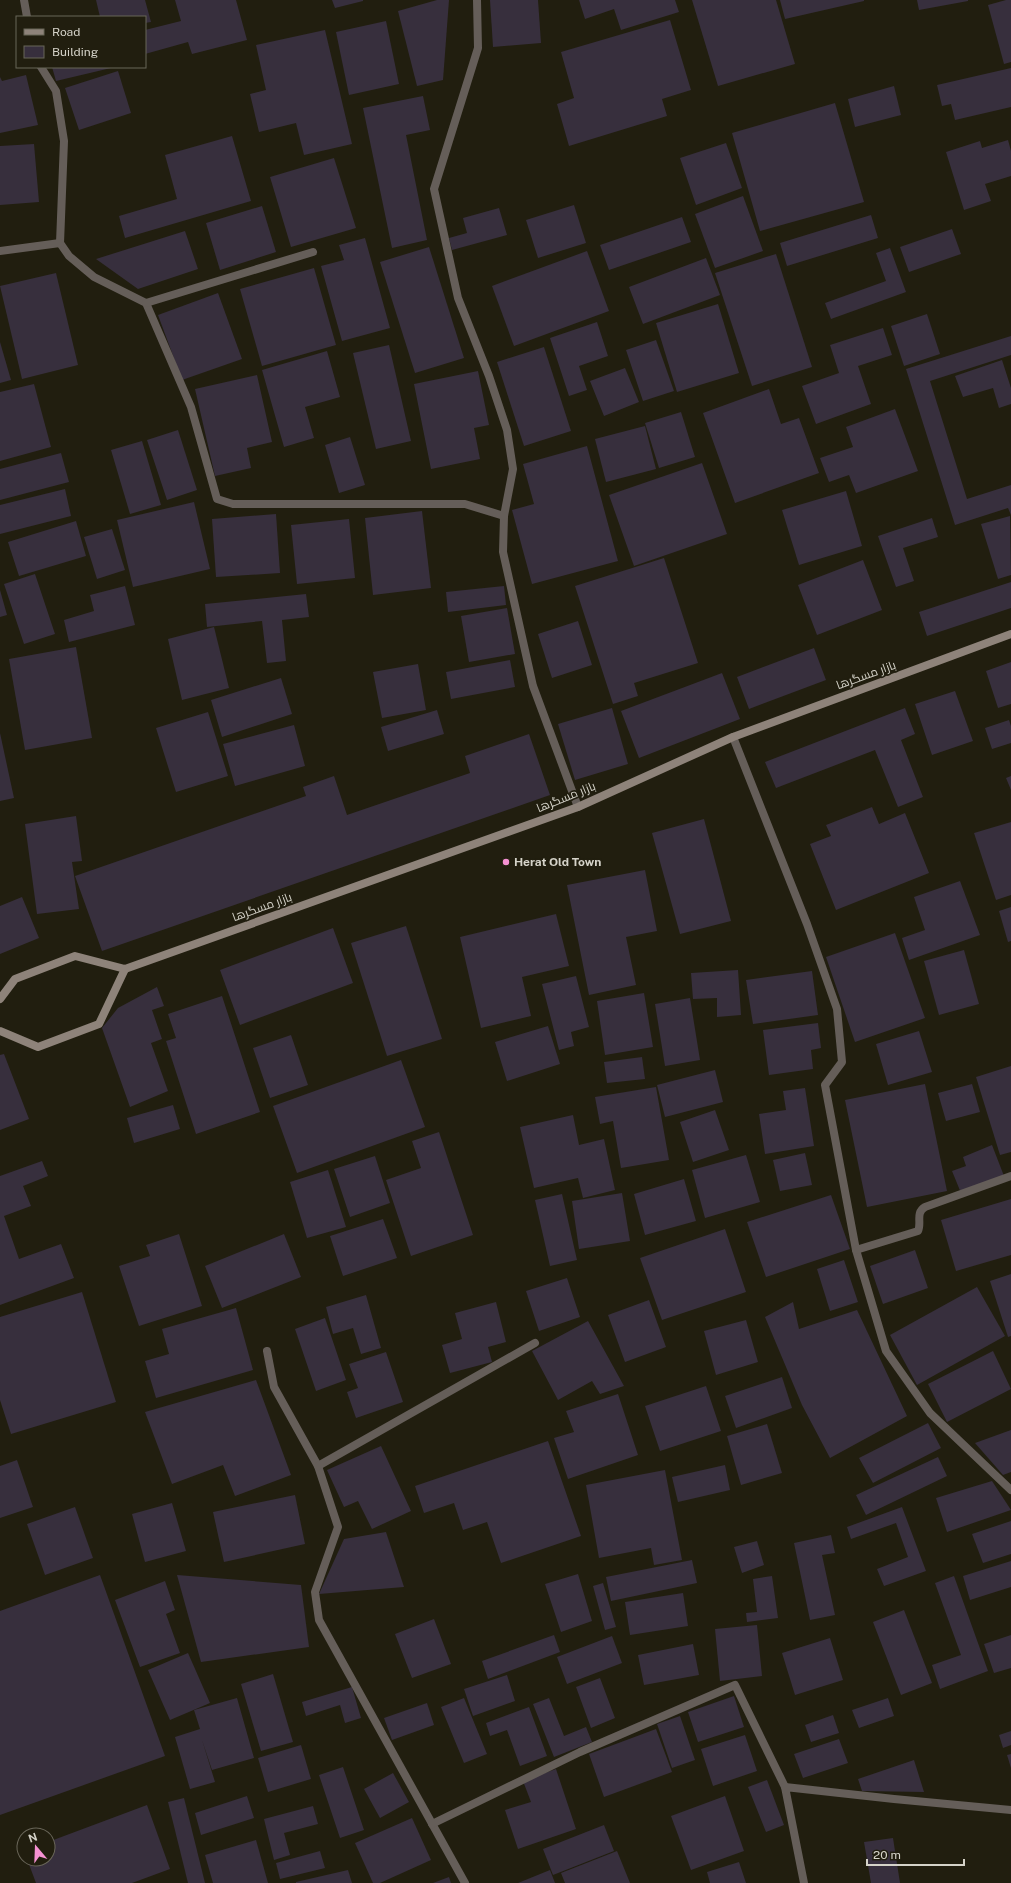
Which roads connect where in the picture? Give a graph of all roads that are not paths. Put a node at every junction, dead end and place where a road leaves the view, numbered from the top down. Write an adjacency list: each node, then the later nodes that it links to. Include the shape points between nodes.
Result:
1 (24, 0): 3 (street)
2 (477, 0): 9 (street, via 478,48 434,189 458,298 507,430 513,469)
3 (27, 16)
4 (42, 68): 5 (street, via 56,91 64,141)
5 (60, 243): 6 (street); 8 (street, via 69,256 94,277)
6 (0, 251)
7 (314, 252): 8 (street)
8 (146, 303): 9 (street, via 191,407 217,499 233,504 465,504)
9 (504, 516): 12 (street, via 503,552 533,686)
10 (1011, 634): 11 (street, بازار مسگرها)
11 (734, 737): 12 (street, بازار مسگرها); 17 (street, via 807,924 837,1009 842,1062 825,1085)
12 (578, 807): 13 (street, بازار مسگرها)
13 (125, 968): 14 (street, via 75,956 15,979); 15 (street, via 99,1024 38,1047)
14 (0, 1000)
15 (0, 1031)
16 (1011, 1176): 17 (street, via 920,1210 918,1232)
17 (856, 1250): 21 (street, via 886,1351 930,1413)
18 (535, 1343): 20 (street)
19 (267, 1351): 20 (street, via 274,1387)
20 (318, 1466): 24 (street, via 338,1526 315,1592 319,1620)
21 (1011, 1490)
22 (785, 1786): 23 (street); 24 (street, via 736,1685 580,1752); 26 (street)
23 (1011, 1810)
24 (432, 1824): 25 (street)
25 (465, 1883)
26 (804, 1883)

